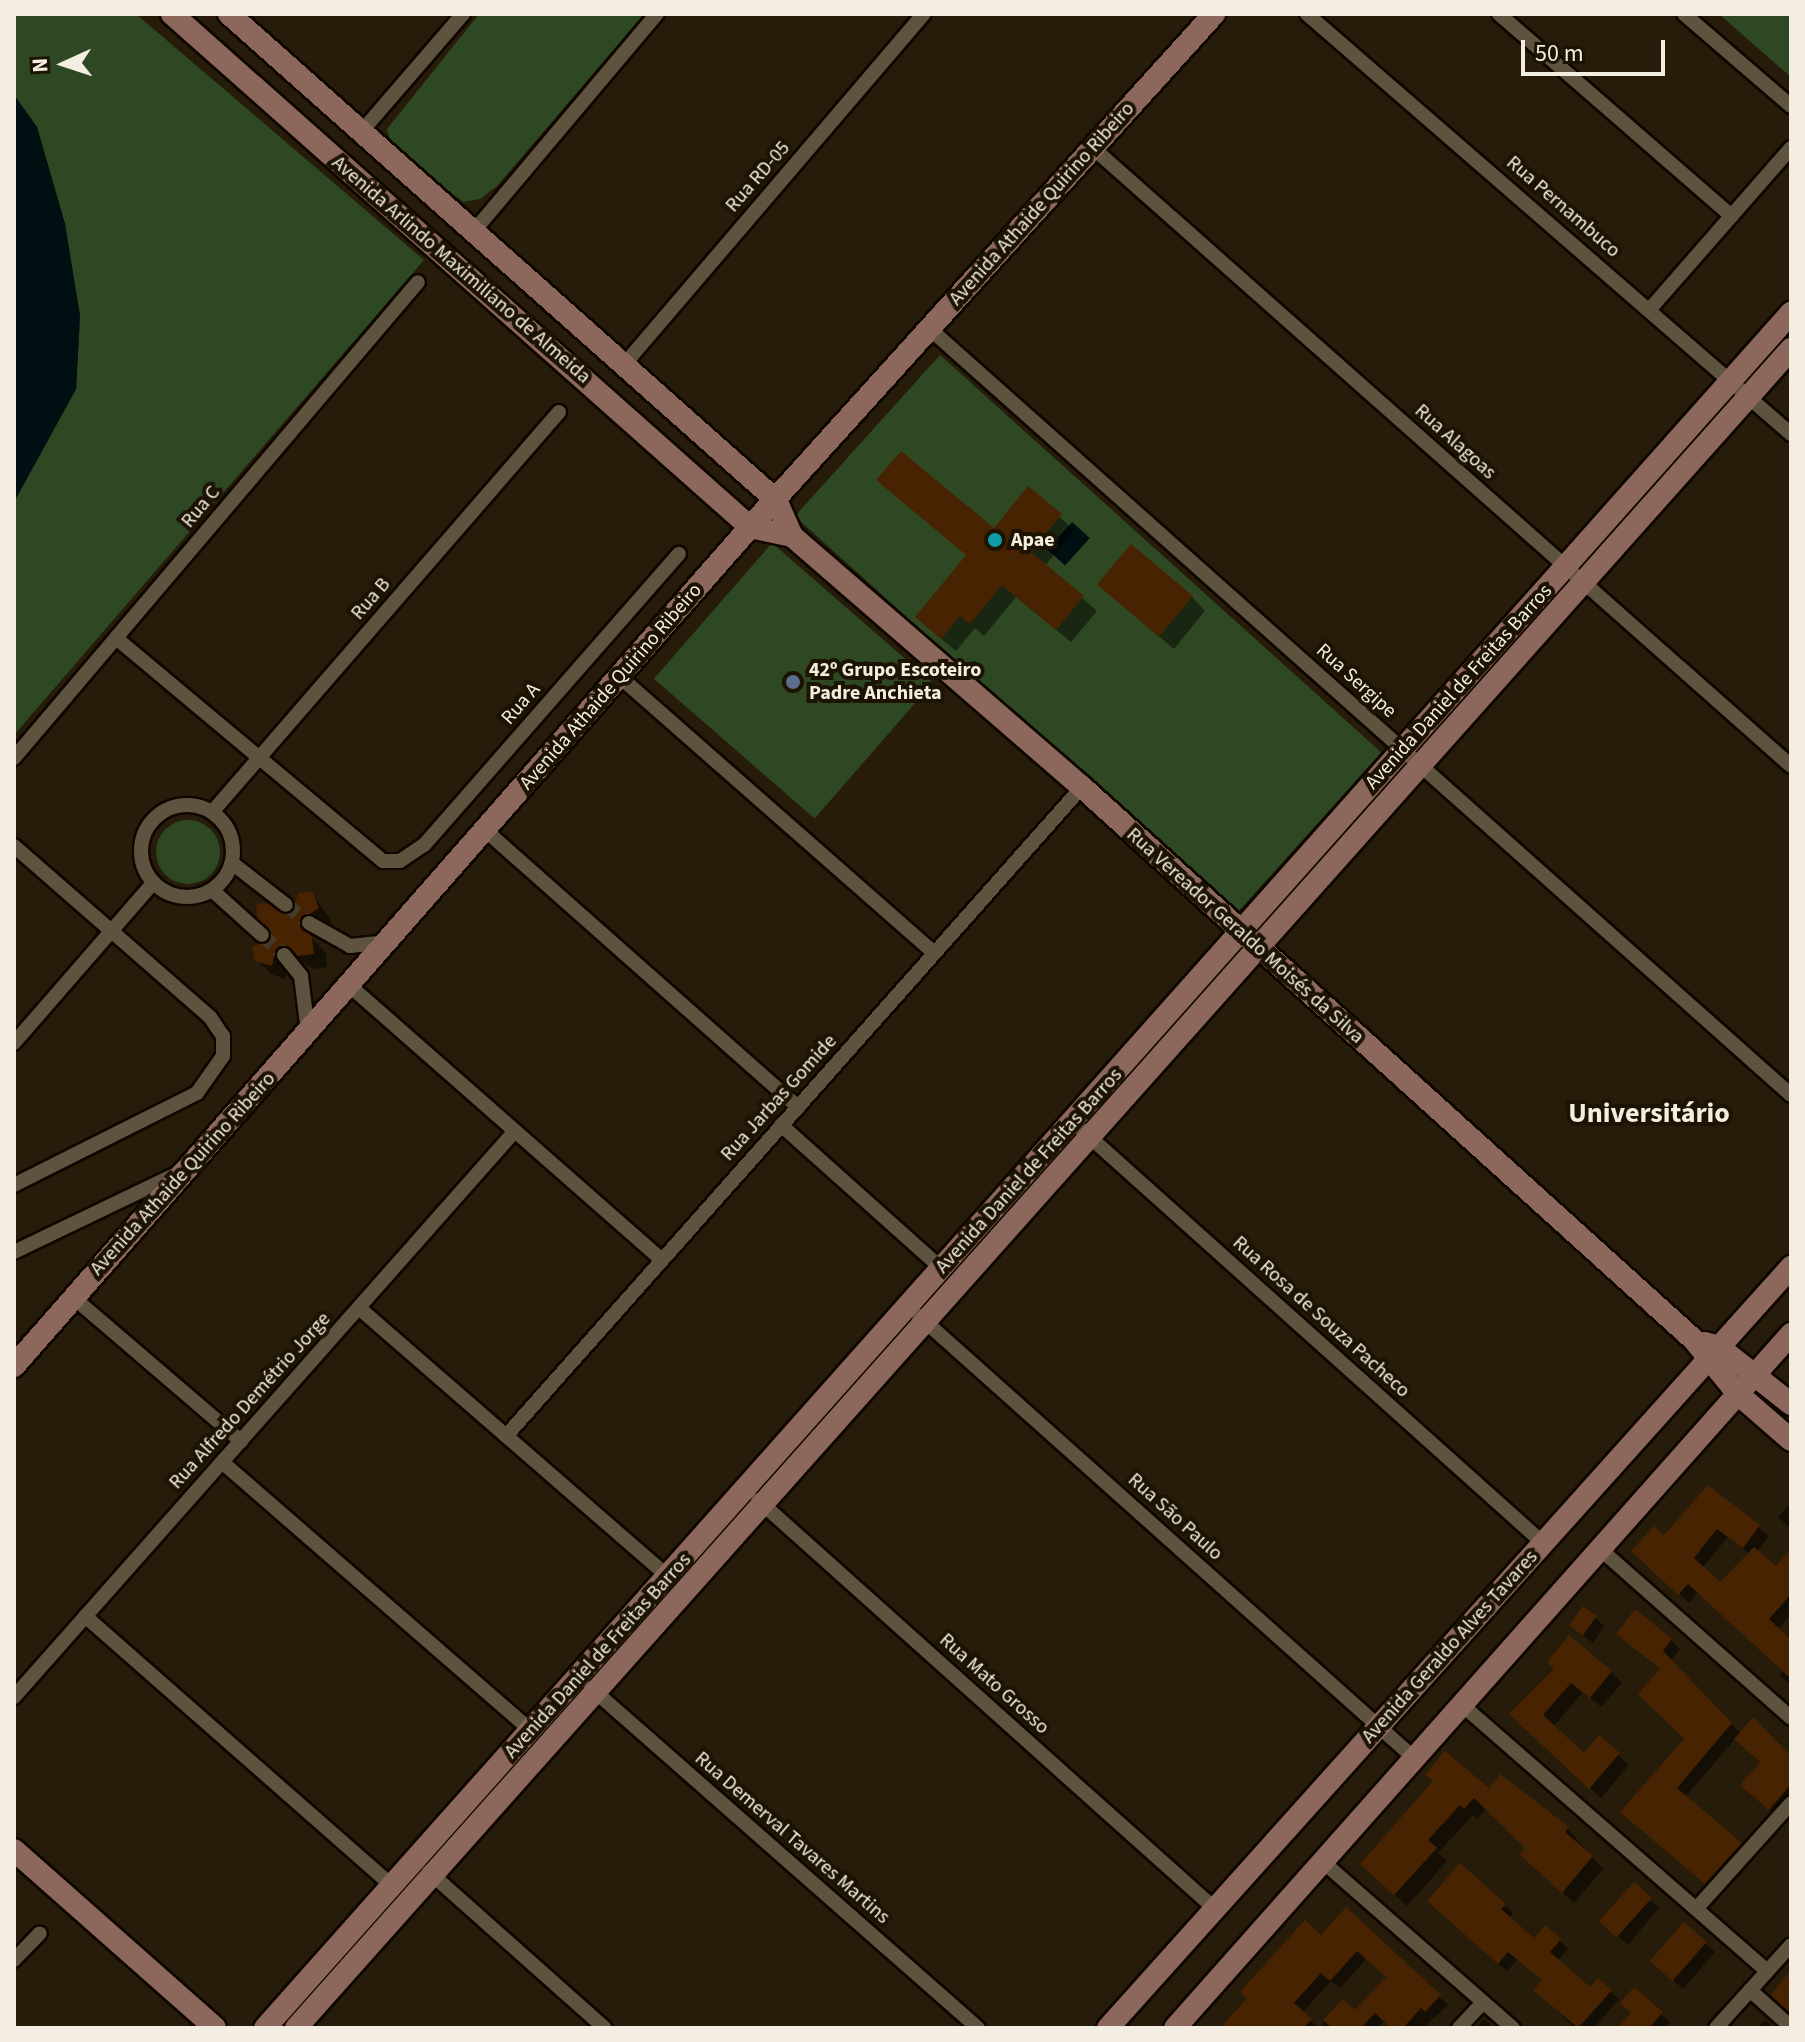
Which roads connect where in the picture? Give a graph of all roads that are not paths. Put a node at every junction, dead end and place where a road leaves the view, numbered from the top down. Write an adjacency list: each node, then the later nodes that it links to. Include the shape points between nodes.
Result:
1 (172, 14): 13 (street, Avenida Arlindo Maximiliano de Almeida)
2 (229, 14): 11 (street, Avenida Arlindo Maximiliano de Almeida)
3 (463, 14): 12 (street)
4 (657, 14): 17 (street)
5 (924, 14): 23 (street, Rua RD-05)
6 (1214, 14): 14 (street, Avenida Athaide Quirino Ribeiro)
7 (1307, 14): 19 (street, Rua Pernambuco)
8 (1499, 14): 16 (street)
9 (1684, 14): 10 (street)
10 (1791, 106)
11 (343, 117): 12 (street, Avenida Arlindo Maximiliano de Almeida); 13 (street)
12 (362, 131): 17 (street, Avenida Arlindo Maximiliano de Almeida)
13 (313, 139): 29 (street, Avenida Arlindo Maximiliano de Almeida)
14 (1093, 148): 21 (street, Avenida Athaide Quirino Ribeiro); 34 (street, Rua Alagoas)
15 (1791, 148): 16 (street)
16 (1731, 216): 19 (street)
17 (474, 231): 23 (street, Avenida Arlindo Maximiliano de Almeida)
18 (418, 282): 36 (street, Rua C)
19 (1650, 309): 24 (street, Rua Pernambuco)
20 (1791, 313): 24 (street, Avenida Daniel de Freitas Barros)
21 (930, 329): 30 (street, Avenida Athaide Quirino Ribeiro); 38 (street, Rua Sergipe)
22 (1791, 349): 25 (street, Avenida Daniel de Freitas Barros)
23 (623, 366): 28 (street, Avenida Arlindo Maximiliano de Almeida)
24 (1731, 381): 25 (street, Rua Pernambuco); 34 (street, Avenida Daniel de Freitas Barros)
25 (1749, 396): 27 (street, Rua Pernambuco); 35 (street, Avenida Daniel de Freitas Barros)
26 (559, 412): 40 (street, Rua B)
27 (1791, 434)
28 (737, 468): 29 (street); 30 (street, Avenida Arlindo Maximiliano de Almeida)
29 (716, 494): 31 (street, Avenida Arlindo Maximiliano de Almeida)
30 (776, 500): 31 (street, Avenida Athaide Quirino Ribeiro); 32 (street, Rua Vereador Geraldo Moisés da Silva)
31 (750, 527): 32 (street, Rua Vereador Geraldo Moisés da Silva); 37 (street, Avenida Athaide Quirino Ribeiro)
32 (792, 536): 43 (street, Rua Vereador Geraldo Moisés da Silva)
33 (679, 554): 40 (street, Rua A, via 424,845 400,861 383,861)
34 (1566, 567): 35 (street, Rua Alagoas); 38 (street, Avenida Daniel de Freitas Barros)
35 (1583, 582): 41 (street, Avenida Daniel de Freitas Barros); 42 (street, Rua Alagoas)
36 (116, 638): 39 (street, Rua C); 40 (street)
37 (620, 677): 45 (street, Avenida Athaide Quirino Ribeiro); 57 (street)
38 (1403, 750): 41 (street, Rua Sergipe); 53 (street, Avenida Daniel de Freitas Barros)
39 (14, 758)
40 (259, 758): 44 (street, Rua B)
41 (1420, 765): 56 (street, Avenida Daniel de Freitas Barros); 62 (street, Rua Sergipe)
42 (1791, 766)
43 (1082, 787): 53 (street, Rua Vereador Geraldo Moisés da Silva); 57 (street, Rua Jarbas Gomide)
44 (213, 811): 47 (street, via 231,834); 48 (street, via 180,804 152,820 140,852)
45 (486, 831): 55 (street, Avenida Athaide Quirino Ribeiro); 63 (street)
46 (14, 846): 52 (street)
47 (232, 863): 49 (street); 50 (street)
48 (153, 883): 49 (street, via 181,897); 52 (street)
49 (212, 890): 54 (street)
50 (286, 905)
51 (309, 923): 55 (street, via 350,946)
52 (111, 931): 61 (street); 68 (street, via 210,1017 223,1036 223,1056 197,1093)
53 (1240, 933): 56 (street, Rua Vereador Geraldo Moisés da Silva); 65 (street, Avenida Daniel de Freitas Barros)
54 (262, 935)
55 (389, 942): 59 (street, Avenida Athaide Quirino Ribeiro)
56 (1257, 948): 65 (street, Avenida Daniel de Freitas Barros); 77 (street, Rua Vereador Geraldo Moisés da Silva)
57 (934, 953): 63 (street, Rua Jarbas Gomide)
58 (284, 955): 60 (street, via 301,976)
59 (350, 986): 60 (street, Avenida Athaide Quirino Ribeiro); 66 (street)
60 (308, 1034): 67 (street, Avenida Athaide Quirino Ribeiro)
61 (14, 1043)
62 (1791, 1095)
63 (798, 1107): 64 (street, Rua Jarbas Gomide)
64 (781, 1125): 70 (street, Rua Jarbas Gomide); 72 (street)
65 (1081, 1129): 72 (street, Avenida Daniel de Freitas Barros); 75 (street, Avenida Daniel de Freitas Barros); 87 (street, Rua Rosa de Souza Pacheco)
66 (515, 1131): 70 (street); 74 (street, Rua Alfredo Demétrio Jorge)
67 (191, 1166): 69 (street); 73 (street, Avenida Athaide Quirino Ribeiro)
68 (14, 1185)
69 (14, 1252)
70 (662, 1260): 82 (street, Rua Jarbas Gomide)
71 (1791, 1267): 77 (street, Avenida Geraldo Alves Tavares)
72 (942, 1269): 75 (street, Avenida Daniel de Freitas Barros)
73 (74, 1298): 78 (street, Avenida Athaide Quirino Ribeiro); 84 (street)
74 (359, 1308): 82 (street); 84 (street, Rua Alfredo Demétrio Jorge)
75 (917, 1314): 86 (street, Avenida Daniel de Freitas Barros); 95 (street, Rua São Paulo)
76 (1791, 1334): 79 (street)
77 (1713, 1354): 79 (street, Rua Vereador Geraldo Moisés da Silva); 80 (street, Rua Vereador Geraldo Moisés da Silva); 87 (street, Avenida Geraldo Alves Tavares)
78 (14, 1366)
79 (1756, 1374): 80 (street); 81 (street, Rua Vereador Geraldo Moisés da Silva)
80 (1738, 1394): 83 (street, Rua Vereador Geraldo Moisés da Silva); 88 (street)
81 (1791, 1404)
82 (506, 1436): 89 (street)
83 (1791, 1440)
84 (241, 1441): 85 (street, Rua Alfredo Demétrio Jorge)
85 (222, 1462): 90 (street, Rua Alfredo Demétrio Jorge); 96 (street)
86 (754, 1497): 89 (street, Avenida Daniel de Freitas Barros); 91 (street, Avenida Daniel de Freitas Barros); 103 (street, Rua Mato Grosso)
87 (1543, 1543): 95 (street, Avenida Geraldo Alves Tavares)
88 (1600, 1549): 93 (street); 94 (street)
89 (668, 1577): 91 (street, Avenida Daniel de Freitas Barros)
90 (85, 1616): 92 (street, Rua Alfredo Demétrio Jorge); 102 (street)
91 (587, 1685): 96 (street, Avenida Daniel de Freitas Barros); 101 (street, Avenida Daniel de Freitas Barros); 116 (street, Rua Demerval Tavares Martins)
92 (14, 1697)
93 (1461, 1704): 97 (street); 104 (street)
94 (1791, 1718)
95 (1379, 1726): 97 (street, Rua São Paulo); 103 (street, Avenida Geraldo Alves Tavares)
96 (531, 1731): 101 (street, Avenida Daniel de Freitas Barros)
97 (1414, 1758): 100 (street)
98 (1791, 1803): 104 (street)
99 (14, 1850): 112 (street)
100 (1322, 1861): 110 (street); 118 (street)
101 (424, 1868): 102 (street, Avenida Daniel de Freitas Barros); 114 (street, Avenida Daniel de Freitas Barros); 115 (street)
102 (393, 1887): 113 (street, Avenida Daniel de Freitas Barros)
103 (1215, 1909): 117 (street, Avenida Geraldo Alves Tavares)
104 (1696, 1909): 108 (street)
105 (40, 1933): 107 (street)
106 (1791, 1945): 108 (street)
107 (14, 1960)
108 (1767, 1971): 109 (street)
109 (1750, 1990): 111 (street); 121 (street)
110 (1483, 2002): 119 (street); 120 (street)
111 (1791, 2027)
112 (215, 2028)
113 (265, 2028)
114 (296, 2028)
115 (605, 2028)
116 (978, 2028)
117 (1108, 2028)
118 (1175, 2028)
119 (1459, 2028)
120 (1513, 2028)
121 (1716, 2028)

